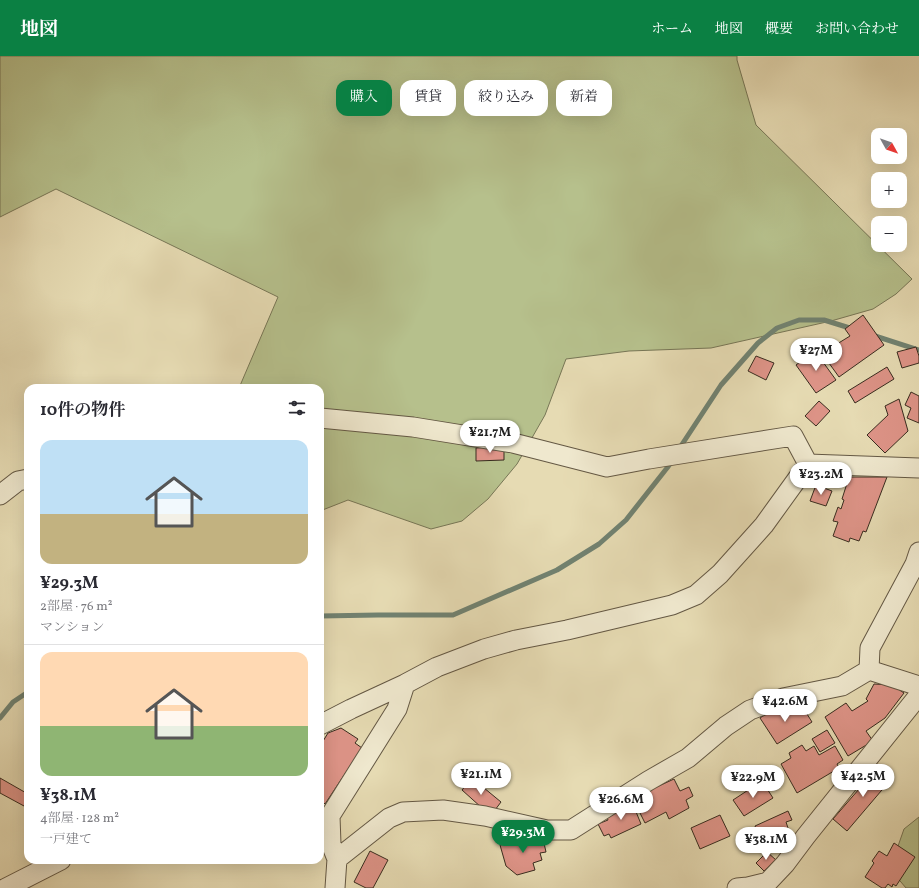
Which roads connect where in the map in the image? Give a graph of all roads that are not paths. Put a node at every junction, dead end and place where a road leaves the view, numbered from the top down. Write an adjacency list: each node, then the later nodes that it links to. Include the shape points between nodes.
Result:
1 (324, 418): 2 (street, via 413,427 513,443 607,468 793,436)
2 (808, 464): 3 (street); 8 (street, via 764,524 720,574 696,595 672,606 484,649 437,667)
3 (919, 468)
4 (24, 480): 5 (street, via 18,481)
5 (0, 495)
6 (919, 552): 7 (street, via 870,648)
7 (869, 670): 9 (street); 12 (street, via 842,686 783,698 750,710 726,726 688,758 571,830 547,830 485,816 443,810 403,812 389,818)
8 (405, 684): 11 (street); 12 (street, via 397,709 330,816 331,844)
9 (919, 686)
10 (919, 695): 16 (street, via 785,864 768,882)
11 (324, 723)
12 (337, 859): 15 (street)
13 (53, 864): 14 (street)
14 (6, 888)
15 (335, 888)
16 (737, 888)

